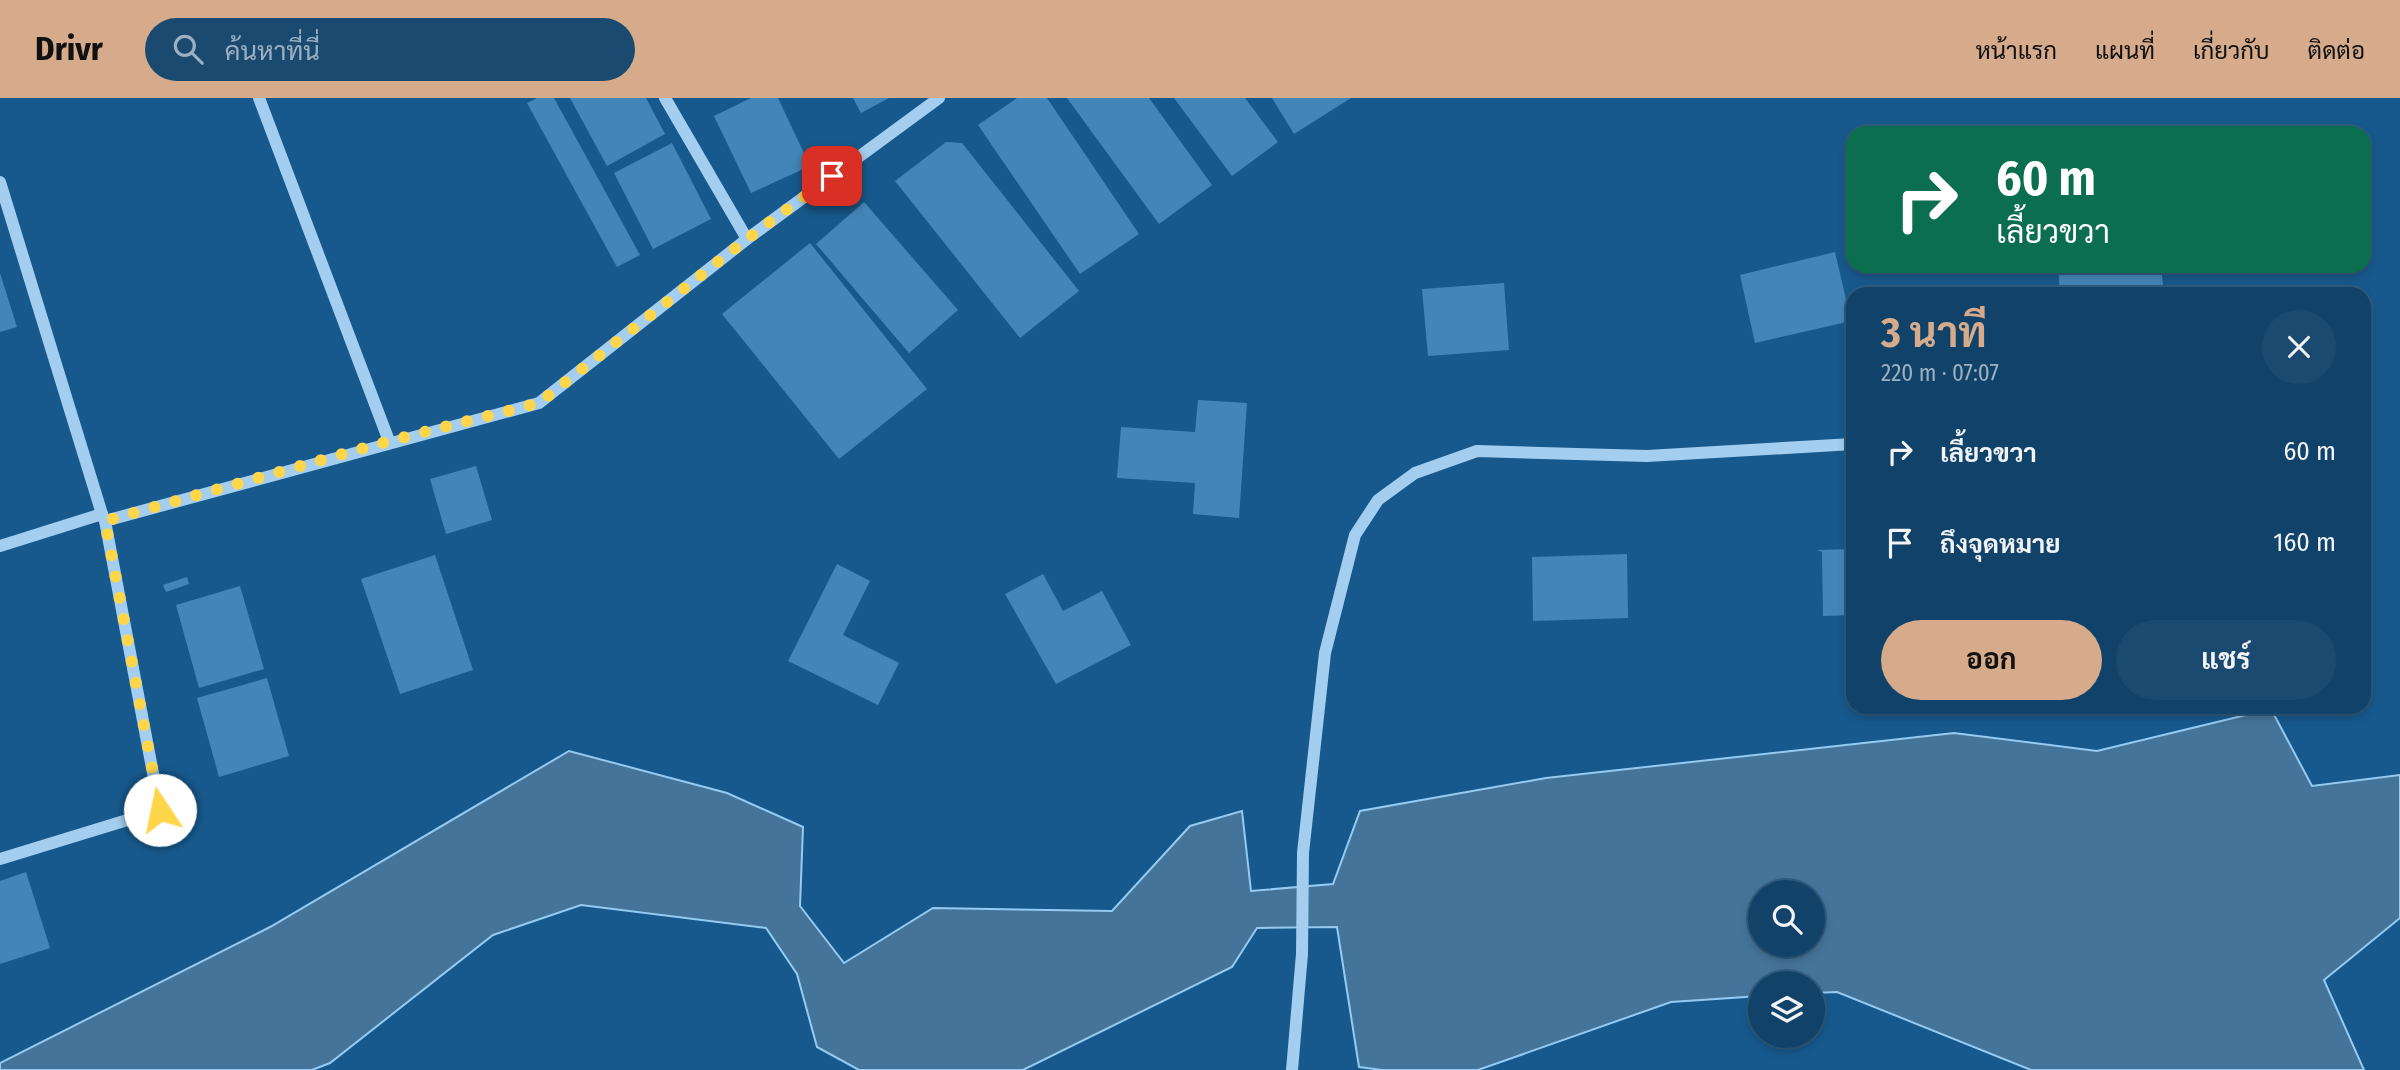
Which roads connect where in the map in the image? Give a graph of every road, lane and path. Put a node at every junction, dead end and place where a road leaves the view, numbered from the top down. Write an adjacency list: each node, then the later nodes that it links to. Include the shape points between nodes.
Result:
1 (259, 98): 6 (street)
2 (666, 98): 5 (street)
3 (939, 98): 5 (street)
4 (0, 181): 8 (street)
5 (747, 239): 6 (street, via 539,403)
6 (389, 441): 8 (street)
7 (1846, 444): 11 (street, via 1647,456 1477,451 1415,474 1378,500 1355,535 1325,653 1303,853 1302,954)
8 (103, 518): 9 (street); 10 (street, via 160,810)
9 (0, 546)
10 (0, 859)
11 (1292, 1070)

